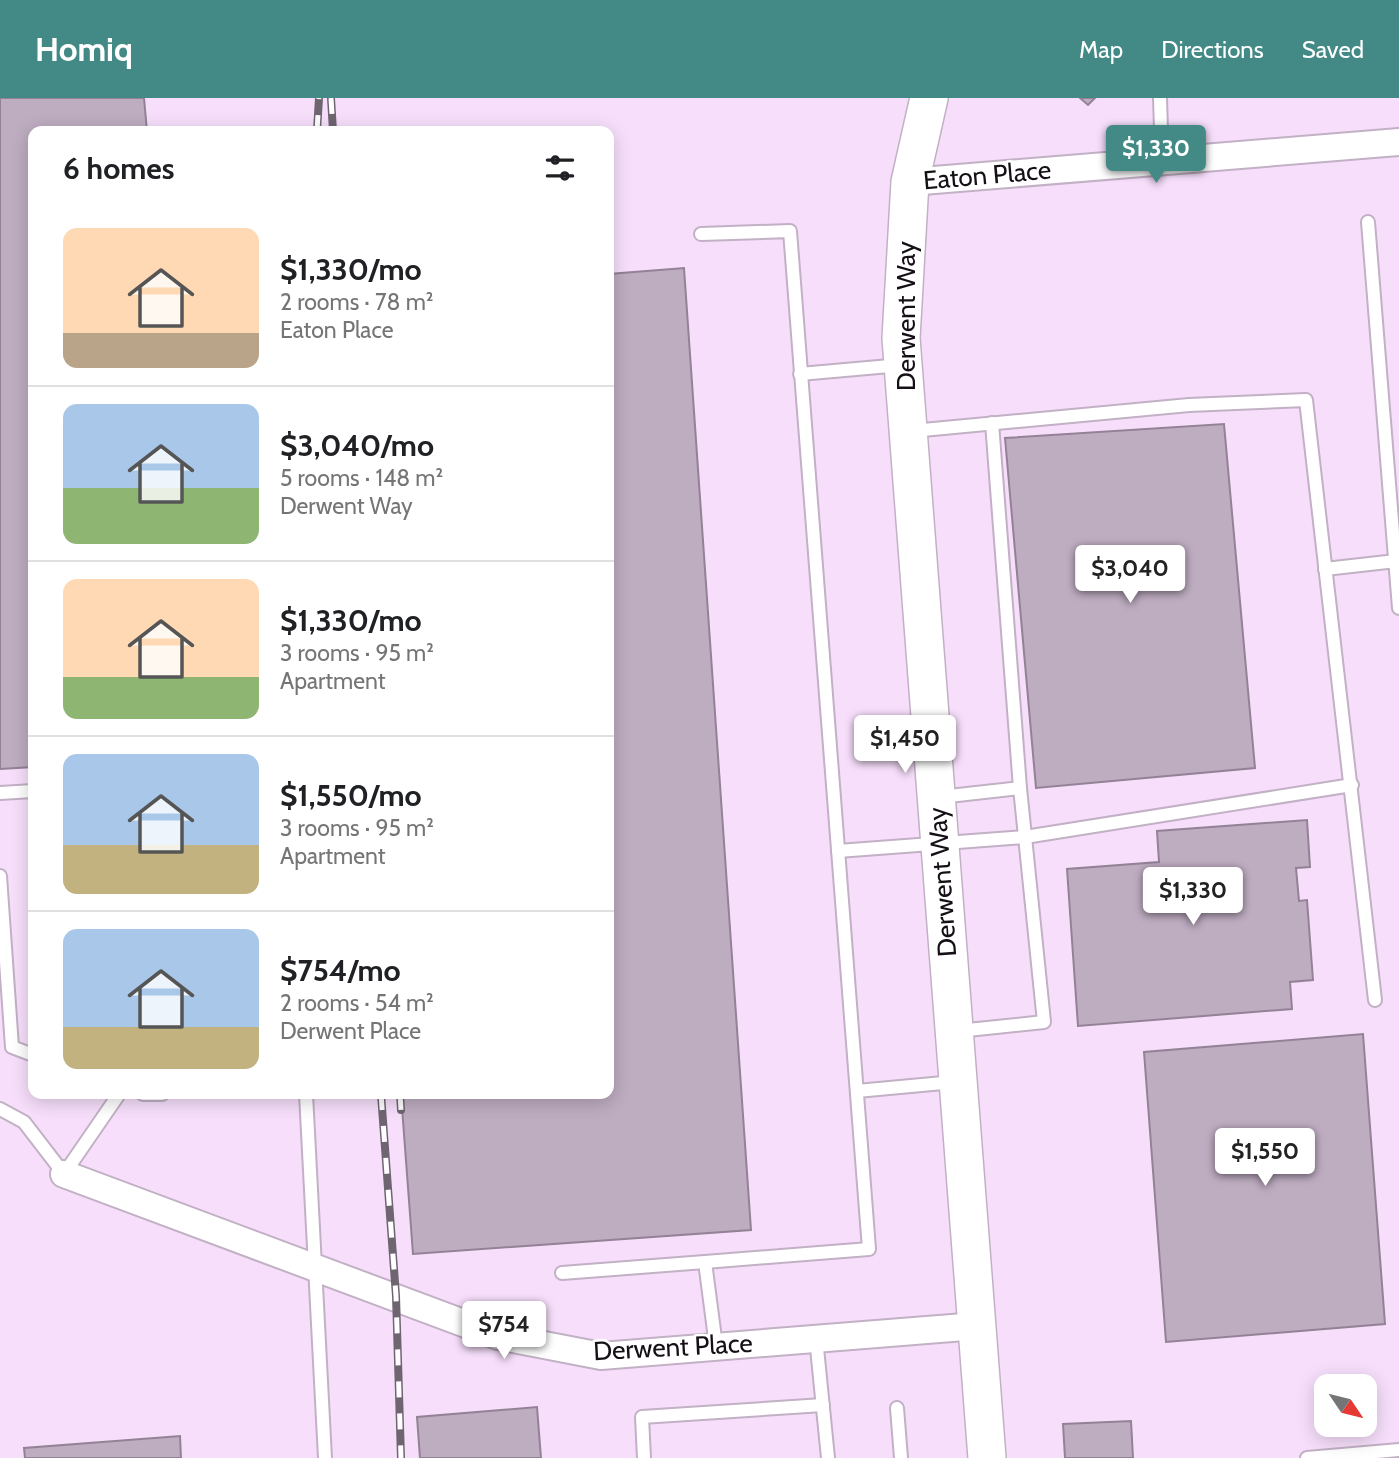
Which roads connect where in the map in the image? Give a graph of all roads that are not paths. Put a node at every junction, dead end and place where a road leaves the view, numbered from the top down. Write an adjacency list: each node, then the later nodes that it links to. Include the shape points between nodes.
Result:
1 (929, 98): 5 (street, Derwent Way)
2 (1160, 98): 4 (lane)
3 (1399, 142): 4 (street, Eaton Place)
4 (1162, 161): 5 (street, Eaton Place)
5 (909, 182): 8 (street, Derwent Way)
6 (1368, 222): 12 (lane)
7 (701, 234): 9 (lane, via 790,231)
8 (903, 365): 9 (lane); 11 (street, Derwent Way)
9 (800, 374): 23 (lane)
10 (992, 423): 11 (lane); 14 (lane, via 1189,405 1306,400); 17 (lane)
11 (908, 431): 20 (street, Derwent Way)
12 (1396, 519): 13 (lane)
13 (1396, 561): 14 (lane); 15 (lane)
14 (1325, 569): 16 (lane)
15 (1399, 608)
16 (1352, 785): 21 (lane); 25 (lane)
17 (1020, 788): 20 (lane); 21 (lane)
18 (28, 791): 19 (lane)
19 (0, 793)
20 (936, 798): 22 (street, Derwent Way)
21 (1024, 837): 22 (lane); 26 (lane, via 1044,1022)
22 (939, 842): 23 (lane); 26 (street, Derwent Way)
23 (838, 851): 29 (lane)
24 (0, 876): 27 (lane, via 12,1047)
25 (1375, 1000)
26 (954, 1032): 28 (street, Derwent Way)
27 (28, 1053)
28 (958, 1082): 29 (lane); 37 (street, Derwent Way)
29 (857, 1091): 34 (lane, via 869,1249)
30 (116, 1099): 33 (lane)
31 (306, 1099): 35 (lane)
32 (0, 1109): 33 (lane, via 24,1122)
33 (64, 1174): 35 (street, Derwent Place)
34 (705, 1262): 36 (lane); 39 (lane)
35 (317, 1269): 39 (street, Derwent Place, via 498,1336 601,1356); 43 (lane)
36 (562, 1273)
37 (977, 1326): 38 (street, Derwent Place); 47 (street, Derwent Way)
38 (817, 1338): 39 (street, Derwent Place); 40 (lane)
39 (716, 1346)
40 (823, 1405): 44 (lane, via 642,1417); 45 (lane)
41 (897, 1408): 46 (lane)
42 (1399, 1450): 48 (lane)
43 (325, 1458)
44 (644, 1458)
45 (828, 1458)
46 (901, 1458)
47 (987, 1458)
48 (1307, 1458)

